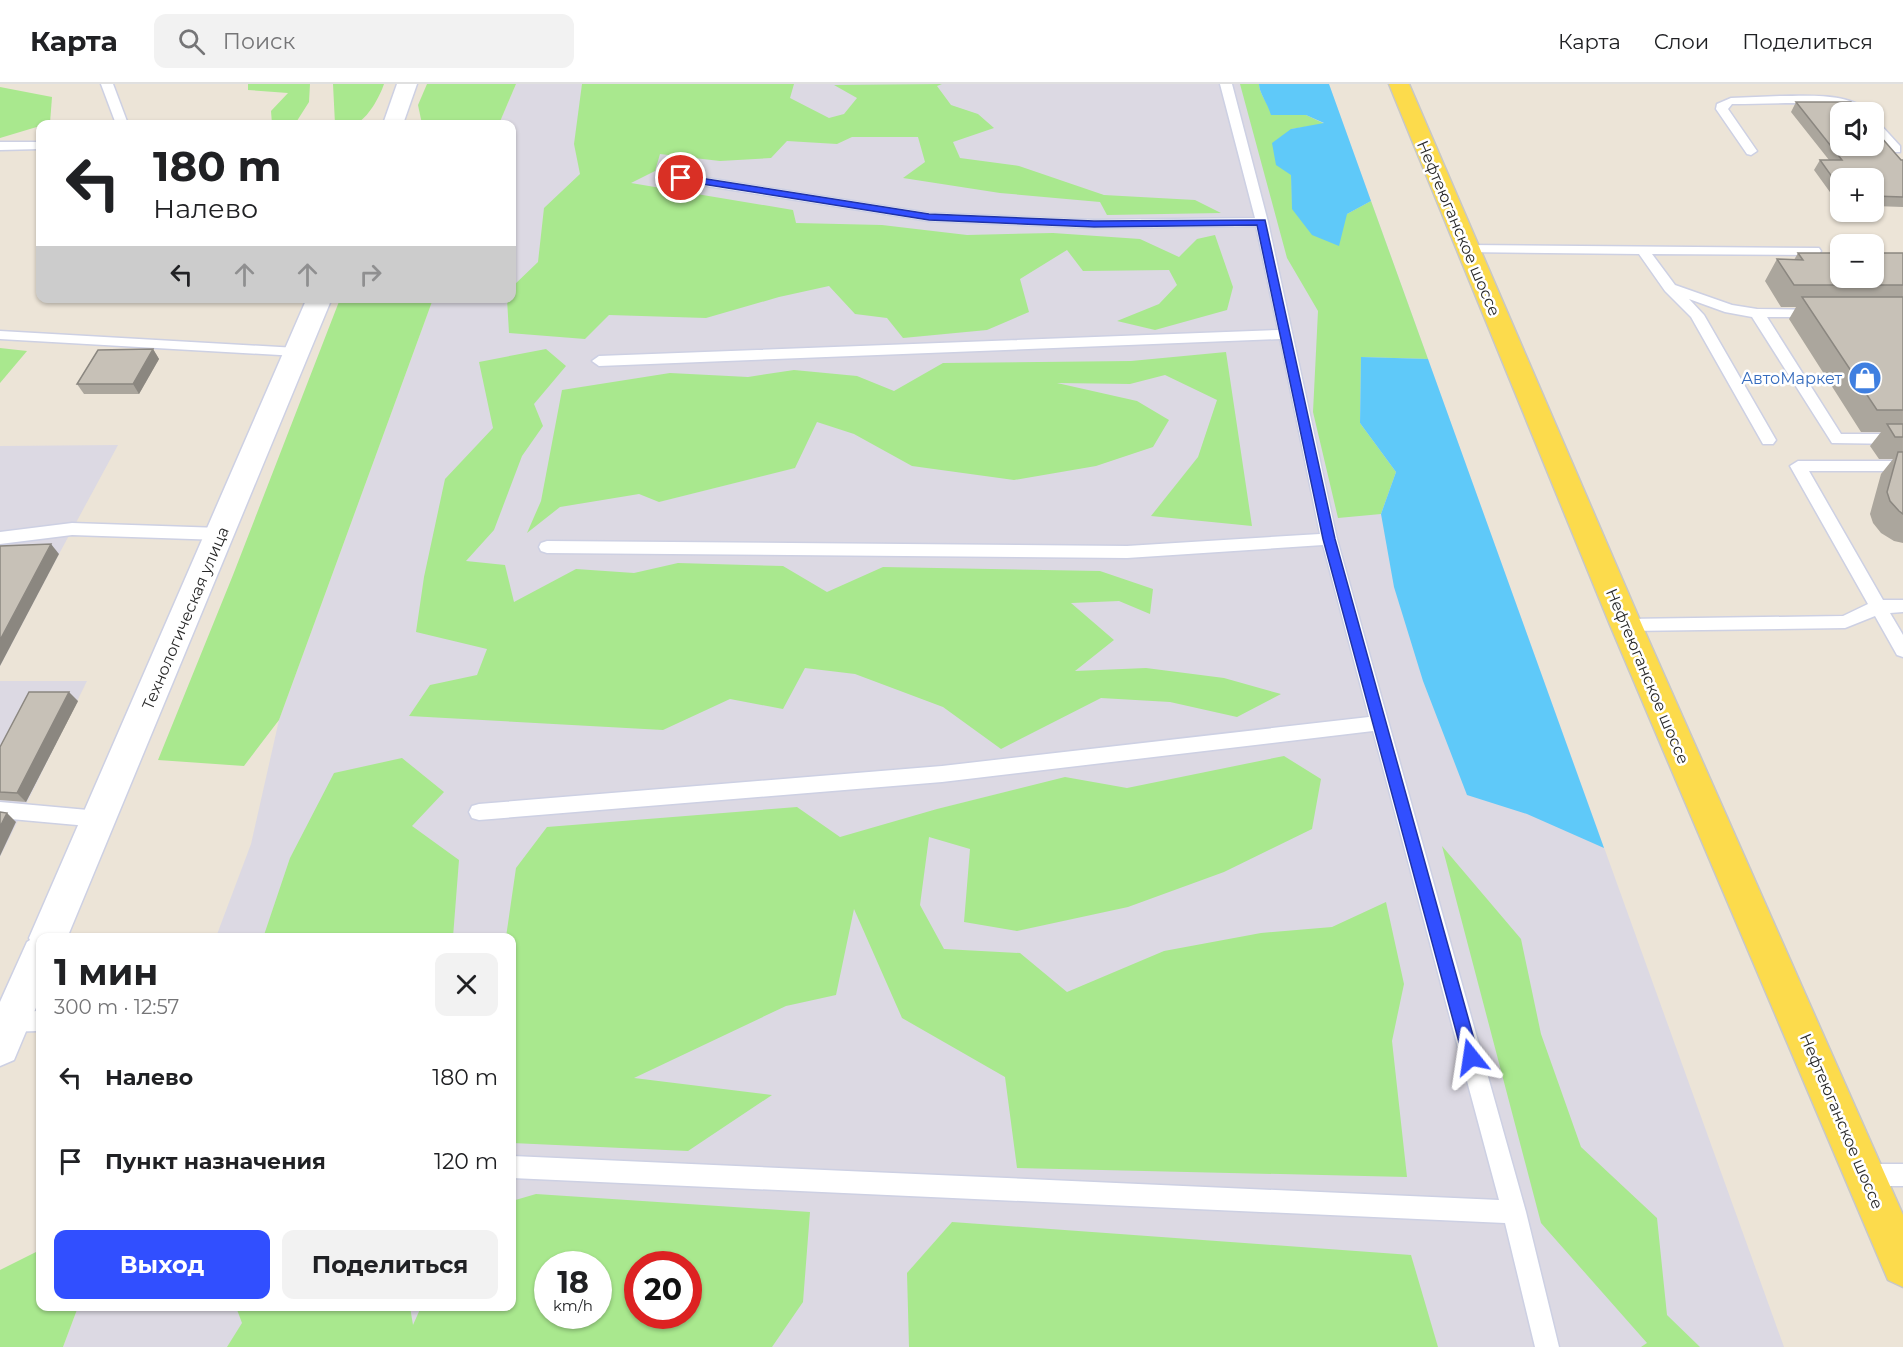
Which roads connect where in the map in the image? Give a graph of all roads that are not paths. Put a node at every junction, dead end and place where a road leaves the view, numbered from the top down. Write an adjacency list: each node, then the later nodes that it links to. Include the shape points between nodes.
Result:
1 (107, 84): 6 (lane)
2 (407, 84): 7 (street)
3 (1226, 84): 14 (lane)
4 (1399, 84): 15 (main road, Нефтеюганское шоссе)
5 (1843, 102): 12 (lane, via 1723,104 1722,109)
6 (120, 120)
7 (394, 120)
8 (1884, 135): 11 (lane)
9 (0, 146): 10 (lane)
10 (36, 146)
11 (1896, 149)
12 (1751, 151)
13 (681, 178): 14 (lane, via 929,217 1094,224)
14 (1262, 222): 22 (lane)
15 (1468, 249): 16 (lane); 35 (main road, Нефтеюганское шоссе)
16 (1643, 250): 17 (lane); 18 (lane)
17 (1814, 251)
18 (1670, 288): 20 (lane, via 1730,309); 27 (lane, via 1697,315)
19 (318, 303): 24 (street, Технологическая улица)
20 (1757, 313): 21 (lane); 26 (lane, via 1837,439)
21 (1835, 313)
22 (1286, 334): 25 (lane); 31 (lane)
23 (0, 335): 24 (lane)
24 (297, 352): 29 (street, Технологическая улица)
25 (599, 361)
26 (1903, 439)
27 (1768, 440)
28 (1903, 466): 34 (lane, via 1798,466)
29 (221, 534): 30 (lane, via 72,530); 40 (street, Технологическая улица)
30 (0, 538)
31 (1329, 539): 32 (lane, via 1127,552); 37 (lane)
32 (547, 547)
33 (1903, 606): 34 (lane)
34 (1878, 607): 35 (lane, via 1845,622); 36 (lane)
35 (1626, 625): 45 (main road, Нефтеюганское шоссе)
36 (1903, 650)
37 (1380, 723): 39 (lane, via 942,774); 46 (lane)
38 (0, 810): 40 (lane)
39 (479, 812)
40 (99, 819): 41 (street, Технологическая улица)
41 (50, 933)
42 (36, 965): 43 (street)
43 (13, 1028)
44 (516, 1167): 46 (lane)
45 (1884, 1175): 47 (main road, Нефтеюганское шоссе)
46 (1514, 1212): 48 (lane)
47 (1903, 1265)
48 (1547, 1347)

